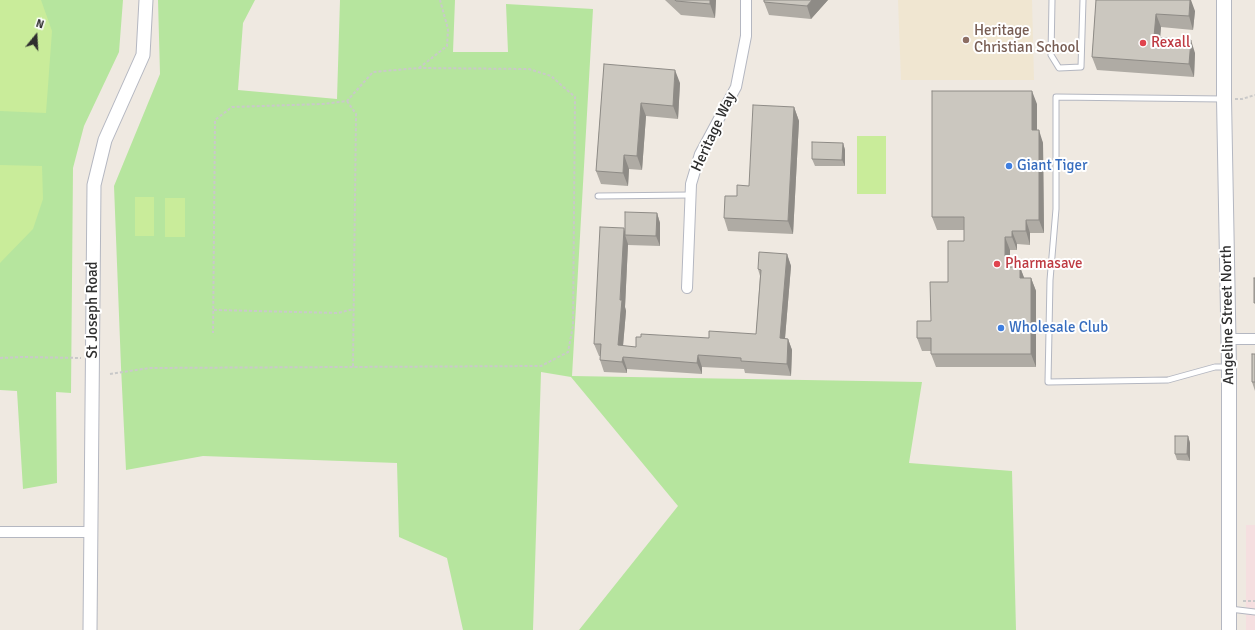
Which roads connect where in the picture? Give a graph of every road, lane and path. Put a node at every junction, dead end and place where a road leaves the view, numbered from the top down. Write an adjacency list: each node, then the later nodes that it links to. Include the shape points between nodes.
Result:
1 (146, 0): 20 (street, St Joseph Road, via 143,56 105,140 94,185)
2 (440, 0): 7 (path, via 448,29 447,46)
3 (746, 0): 11 (street, Heritage Way, via 746,36 736,87 700,154)
4 (1052, 0): 5 (lane, via 1051,55 1058,68 1081,67)
5 (1083, 0)
6 (1224, 0): 9 (main road, Angeline Street North)
7 (418, 68): 10 (path, via 373,72); 21 (path, via 529,69 551,76 575,97 573,326 568,352 542,366)
8 (1255, 95): 9 (path, via 1242,99)
9 (1224, 99): 17 (main road, Angeline Street North); 22 (lane, via 1056,97 1056,209 1050,280 1048,382 1168,380 1214,367)
10 (347, 101): 14 (path, via 356,114); 15 (path, via 232,107 215,120)
11 (690, 195): 12 (lane); 13 (street, Heritage Way)
12 (598, 196)
13 (687, 288)
14 (354, 309): 15 (path, via 338,313); 21 (path)
15 (214, 310): 16 (path)
16 (213, 333)
17 (1229, 339): 18 (street); 22 (main road, Angeline Street North)
18 (1255, 339)
19 (0, 358): 20 (path, via 77,357)
20 (93, 360): 25 (street, St Joseph Road)
21 (353, 367): 23 (path, via 149,368)
22 (1229, 367): 28 (main road, Angeline Street North)
23 (110, 374)
24 (0, 532): 25 (street)
25 (92, 532): 30 (street, St Joseph Road)
26 (1243, 601): 27 (path)
27 (1255, 601)
28 (1230, 609): 29 (lane); 31 (main road, Angeline Street North)
29 (1255, 612)
30 (90, 630)
31 (1229, 630)

